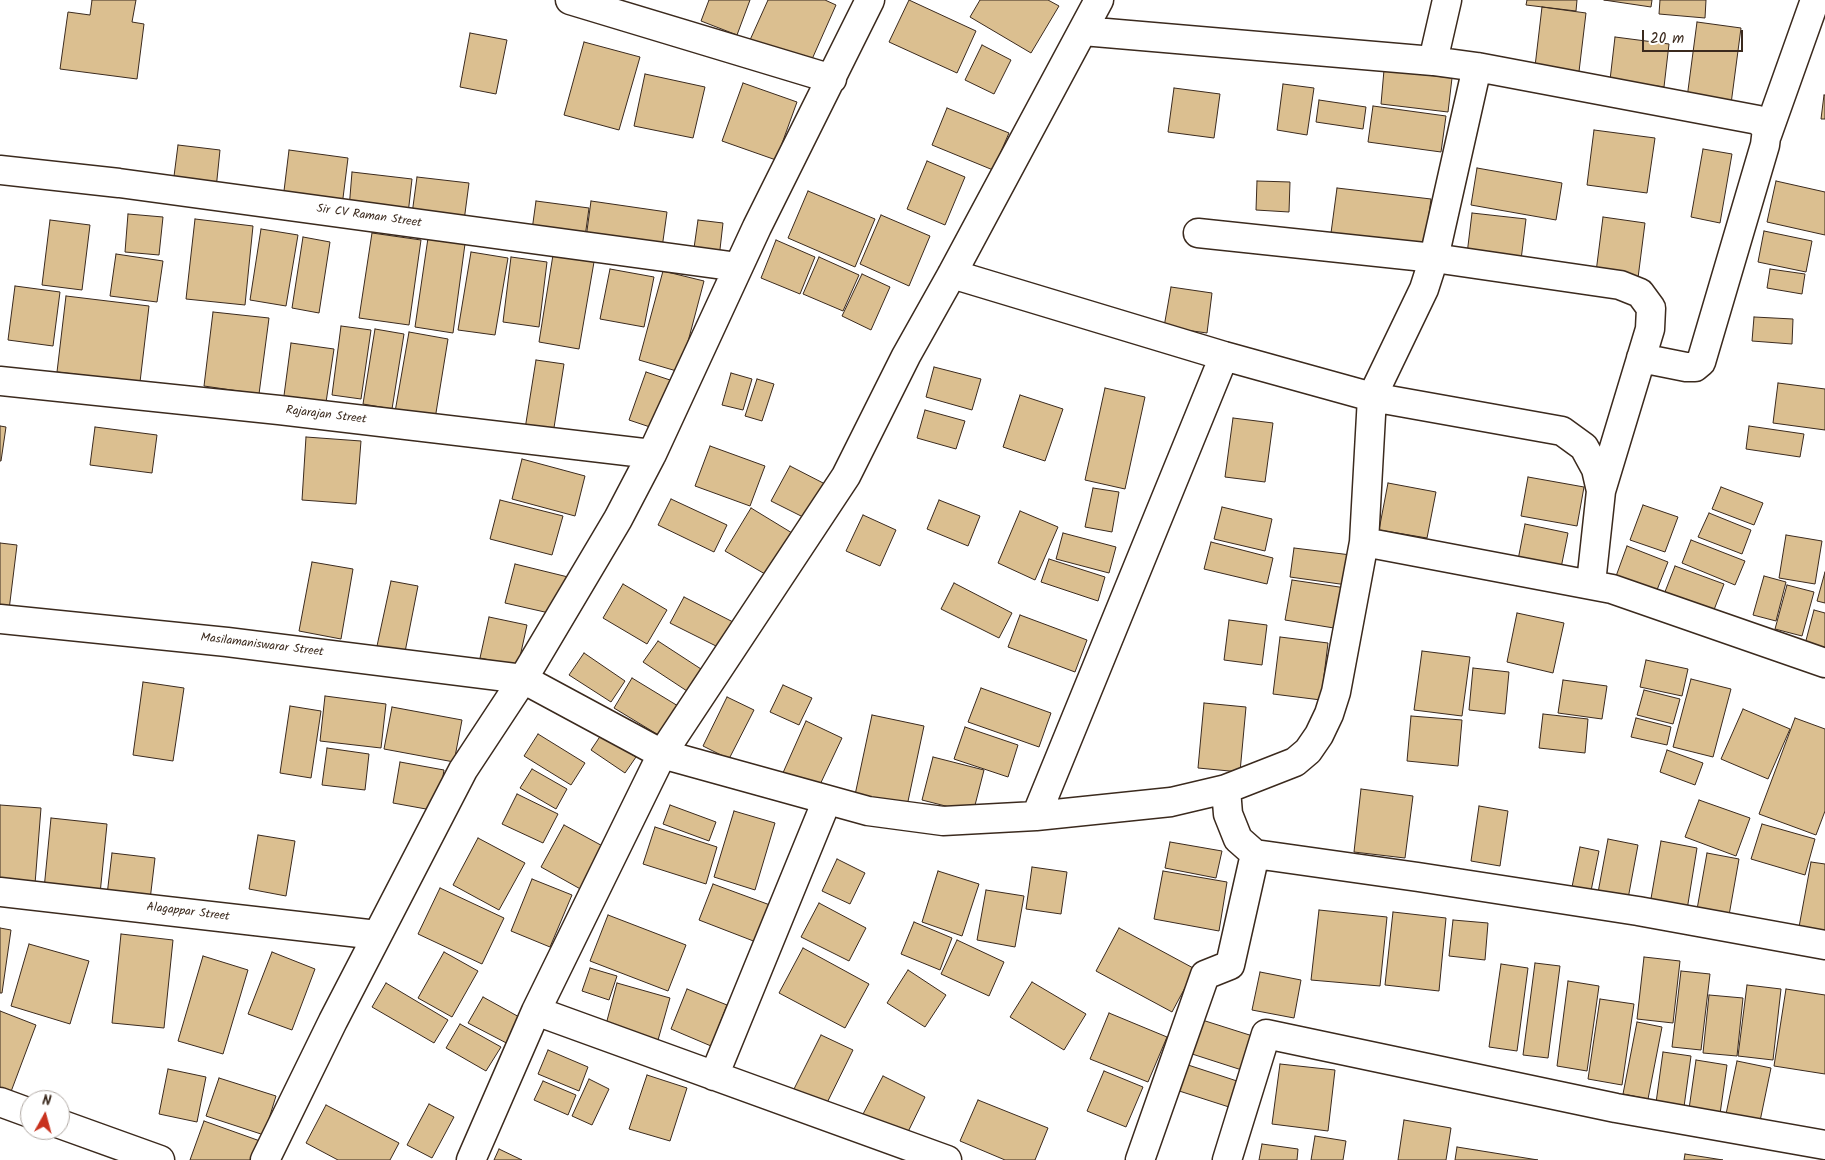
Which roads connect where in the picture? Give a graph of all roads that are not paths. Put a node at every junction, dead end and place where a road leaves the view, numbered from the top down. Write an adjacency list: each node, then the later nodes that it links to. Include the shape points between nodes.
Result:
1 (570, 0): 9 (street)
2 (870, 0): 9 (street)
3 (1099, 0): 6 (street)
4 (1447, 0): 7 (street)
5 (1815, 0): 10 (street)
6 (1083, 31): 7 (street); 15 (street)
7 (1433, 61): 8 (street)
8 (1477, 67): 10 (street, via 1740,115 1764,124); 13 (street)
9 (832, 79): 14 (street)
10 (1767, 134): 17 (street, via 1701,362 1695,367 1686,367)
11 (0, 170): 14 (street, Sir CV Raman Street, via 129,184)
12 (1198, 233): 13 (street)
13 (1434, 258): 17 (street, via 1620,284 1640,293 1651,308 1650,329); 19 (street, via 1424,289)
14 (738, 267): 20 (street)
15 (952, 274): 16 (street); 27 (street, via 906,356 846,476)
16 (1224, 356): 19 (street); 30 (street)
17 (1641, 358): 21 (street)
18 (0, 381): 20 (street, Rajarajan Street)
19 (1372, 397): 21 (street, via 1562,431 1584,447 1596,469); 22 (street)
20 (652, 454): 26 (street, via 618,519)
21 (1601, 491): 23 (street)
22 (1364, 542): 23 (street); 28 (street, via 1336,692 1319,736 1295,762)
23 (1591, 583): 25 (street)
24 (0, 619): 26 (street, Masilamaniswarar Street, via 227,642)
25 (1825, 663)
26 (523, 679): 27 (street); 33 (street, via 463,770)
27 (662, 754): 29 (street); 35 (street)
28 (1226, 789): 30 (street, via 1170,802); 31 (street, via 1228,814 1238,839)
29 (827, 800): 30 (street, via 868,812 944,821); 36 (street)
30 (1036, 816)
31 (1255, 854): 34 (street, via 1638,911); 45 (street, via 1230,965 1205,975)
32 (0, 892): 33 (street, Alagappar Street)
33 (377, 935): 42 (street)
34 (1825, 945)
35 (536, 1011): 36 (street); 43 (street)
36 (714, 1076): 44 (street)
37 (0, 1102): 38 (street)
38 (20, 1109)
39 (70, 1128): 41 (street)
40 (1825, 1145): 46 (street, via 1616,1108 1266,1034)
41 (160, 1160)
42 (265, 1160)
43 (471, 1160)
44 (948, 1160)
45 (1140, 1160)
46 (1227, 1160)

